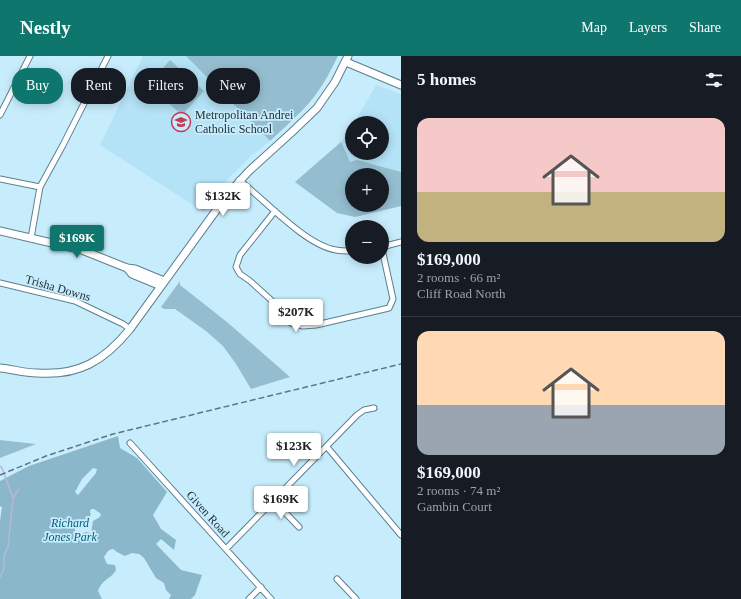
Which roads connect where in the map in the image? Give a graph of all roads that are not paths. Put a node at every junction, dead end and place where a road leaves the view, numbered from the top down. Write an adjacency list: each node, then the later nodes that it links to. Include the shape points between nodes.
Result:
1 (30, 56): 5 (street)
2 (108, 56): 8 (street)
3 (347, 59): 4 (street); 7 (street, via 335,82 309,117)
4 (401, 85)
5 (0, 115)
6 (0, 179): 8 (street)
7 (239, 180): 9 (street); 17 (street)
8 (40, 186): 11 (street)
9 (275, 211): 14 (street, via 307,238 322,246); 15 (street, via 240,255 236,267 240,274 270,299 291,323 303,326 316,325 389,308 393,299)
10 (0, 231): 11 (street)
11 (31, 238): 17 (street, via 82,250 135,269)
12 (401, 242): 13 (street)
13 (389, 246)
14 (345, 251)
15 (385, 264)
16 (0, 283): 18 (street, Trisha Downs, via 75,301)
17 (163, 284): 18 (street)
18 (130, 329): 19 (street, via 100,359 81,368 52,374)
19 (0, 368)
20 (374, 408): 22 (street, via 357,415)
21 (130, 444): 26 (street, Given Road)
22 (327, 447): 23 (street); 25 (street)
23 (274, 501): 24 (street); 26 (street)
24 (299, 528)
25 (401, 535)
26 (226, 549): 28 (street, Given Road)
27 (338, 579): 31 (street)
28 (261, 587): 29 (street); 30 (street, Given Road)
29 (249, 599)
30 (271, 599)
31 (356, 599)

